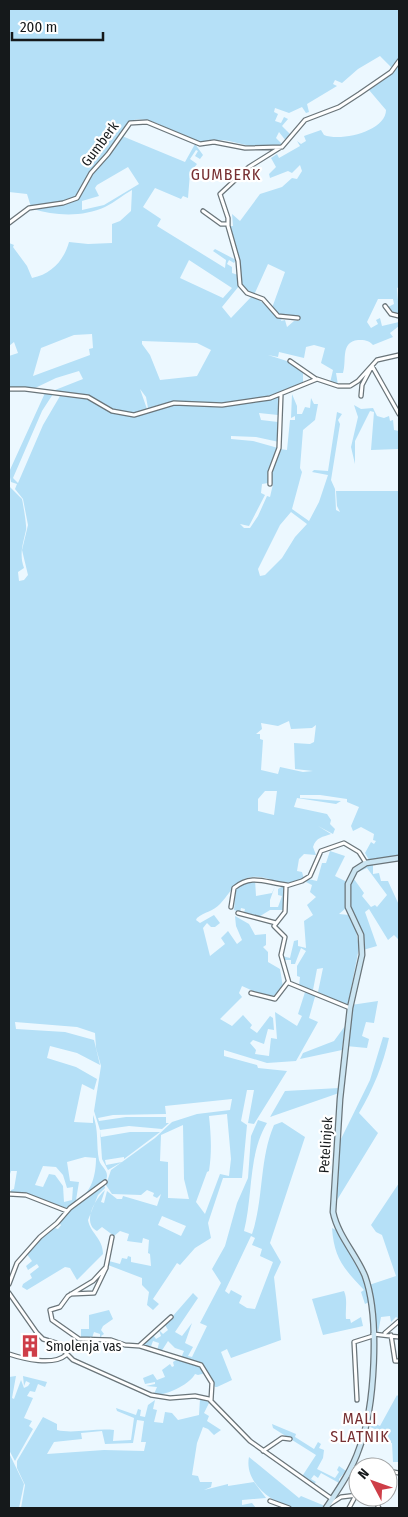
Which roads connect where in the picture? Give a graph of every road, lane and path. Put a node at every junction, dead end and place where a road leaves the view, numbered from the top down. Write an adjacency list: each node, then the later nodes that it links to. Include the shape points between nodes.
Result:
1 (399, 61): 2 (street, via 391,72 339,107 305,120)
2 (282, 147): 4 (street, Gumberk, via 245,148 214,142 200,144 158,126 136,121 123,131 91,173 77,198 29,208); 5 (street, via 249,167 220,194)
3 (203, 212): 5 (street, via 220,224)
4 (9, 223)
5 (228, 224): 8 (street, via 238,261 240,286 263,300 278,316)
6 (385, 306): 7 (street, via 391,314)
7 (399, 316)
8 (298, 318)
9 (399, 354): 11 (street, via 377,360)
10 (290, 361): 12 (street)
11 (372, 366): 12 (street, via 350,386); 15 (street, via 362,385); 16 (street)
12 (317, 379): 14 (street)
13 (9, 389): 14 (street, via 88,397 112,411 134,415 174,403 227,405)
14 (281, 395): 18 (street, via 279,448 270,472)
15 (361, 396)
16 (397, 407): 17 (street)
17 (399, 414)
18 (270, 484)
19 (399, 858): 20 (main road)
20 (366, 863): 21 (street, via 359,852 344,843 321,851 310,876 302,882); 27 (main road, Petelinjek, via 351,876 347,890 348,907 361,935 362,955)
21 (287, 885): 22 (street, via 247,879 234,888); 24 (street, via 285,912)
22 (231, 908)
23 (238, 913): 24 (street)
24 (276, 923): 25 (street, via 275,928 285,938 281,955)
25 (288, 982): 26 (street, via 275,1000); 27 (street)
26 (251, 993)
27 (350, 1008): 39 (main road, Petelinjek, via 334,1212 336,1224 365,1276 372,1303)
28 (105, 1182): 30 (street)
29 (9, 1194): 30 (street, via 26,1194)
30 (66, 1210): 33 (street, via 21,1257)
31 (112, 1237): 32 (street)
32 (106, 1267): 35 (street, via 93,1281); 35 (street, via 94,1293)
33 (9, 1284)
34 (9, 1293): 44 (street, via 36,1333 56,1343)
35 (70, 1294): 42 (street, via 60,1307 49,1312 59,1327 78,1340 111,1340)
36 (171, 1317): 42 (street)
37 (399, 1321): 38 (street)
38 (384, 1334): 39 (street); 40 (street)
39 (373, 1335): 47 (street, via 354,1342); 50 (main road, via 366,1426)
40 (391, 1335): 41 (street); 45 (street, via 395,1361)
41 (399, 1337)
42 (140, 1346): 46 (street, via 201,1365 212,1383)
43 (9, 1354): 44 (street, via 24,1360 46,1360)
44 (66, 1355): 46 (street, via 150,1395 195,1396)
45 (399, 1361)
46 (211, 1400): 49 (street)
47 (357, 1400)
48 (290, 1439): 49 (street, via 282,1438)
49 (263, 1451): 53 (street)
50 (355, 1457)
51 (348, 1473): 53 (main road)
52 (348, 1496): 55 (street)
53 (332, 1499): 55 (main road)
54 (270, 1501): 56 (street)
55 (326, 1507)
56 (289, 1508)

